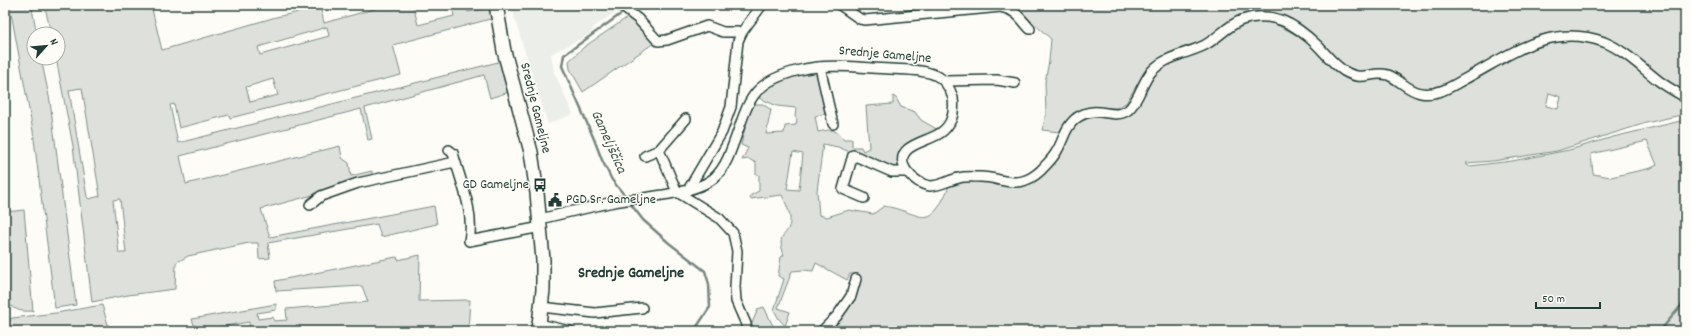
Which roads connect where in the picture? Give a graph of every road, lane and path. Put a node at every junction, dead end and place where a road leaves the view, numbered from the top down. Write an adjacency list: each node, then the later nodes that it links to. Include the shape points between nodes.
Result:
1 (497, 5): 2 (street, Srednje Gameljne); 23 (street, Srednje Gameljne, via 504,51 531,152)
2 (500, 5)
3 (620, 5): 7 (street, via 658,40 667,40 707,26 723,32)
4 (762, 5): 7 (street)
5 (840, 5): 6 (street, via 865,20 1001,7 1016,12)
6 (1030, 29)
7 (742, 32): 19 (street, via 738,41 731,107 722,132)
8 (820, 67): 9 (street, Srednje Gameljne, via 918,71 936,75); 13 (street, Srednje Gameljne); 19 (street, Srednje Gameljne, via 786,74 771,80 756,91 747,106 728,157 716,176 705,184)
9 (945, 81): 10 (street, Srednje Gameljne, via 997,80); 18 (street, Srednje Gameljne, via 954,102 951,120 939,135 909,148 902,161)
10 (1015, 83)
11 (1685, 97): 18 (street, via 1606,43 1577,35 1551,37 1529,44 1453,86 1435,93 1421,93 1388,76 1378,74 1358,77 1347,73 1290,24 1271,16 1234,23 1205,45 1171,57 1153,69 1140,87 1136,101 1127,111 1116,115 1090,111 1076,118 1068,126 1056,152 1043,169 1028,180 1015,182 984,177 961,177 932,186 921,183)
12 (686, 119): 15 (street)
13 (833, 124)
14 (449, 150): 17 (street, via 453,153)
15 (659, 150): 16 (street); 20 (street)
16 (645, 156)
17 (455, 162): 22 (street, via 358,183 320,196); 23 (street, via 468,207 471,233 469,241)
18 (906, 172): 21 (street, via 892,172 853,155 843,189)
19 (688, 190): 20 (street, Srednje Gameljne)
20 (677, 192): 23 (street, Srednje Gameljne, via 620,201); 29 (street, via 719,218 733,233 737,251 736,301 746,324)
21 (864, 198)
22 (310, 205)
23 (541, 223): 25 (street, Srednje Gameljne)
24 (856, 279): 30 (street, via 851,296)
25 (541, 307): 26 (street, via 595,313); 27 (street, Srednje Gameljne)
26 (642, 308)
27 (538, 327): 28 (street, Srednje Gameljne)
28 (570, 331)
29 (746, 331)
30 (822, 331)

